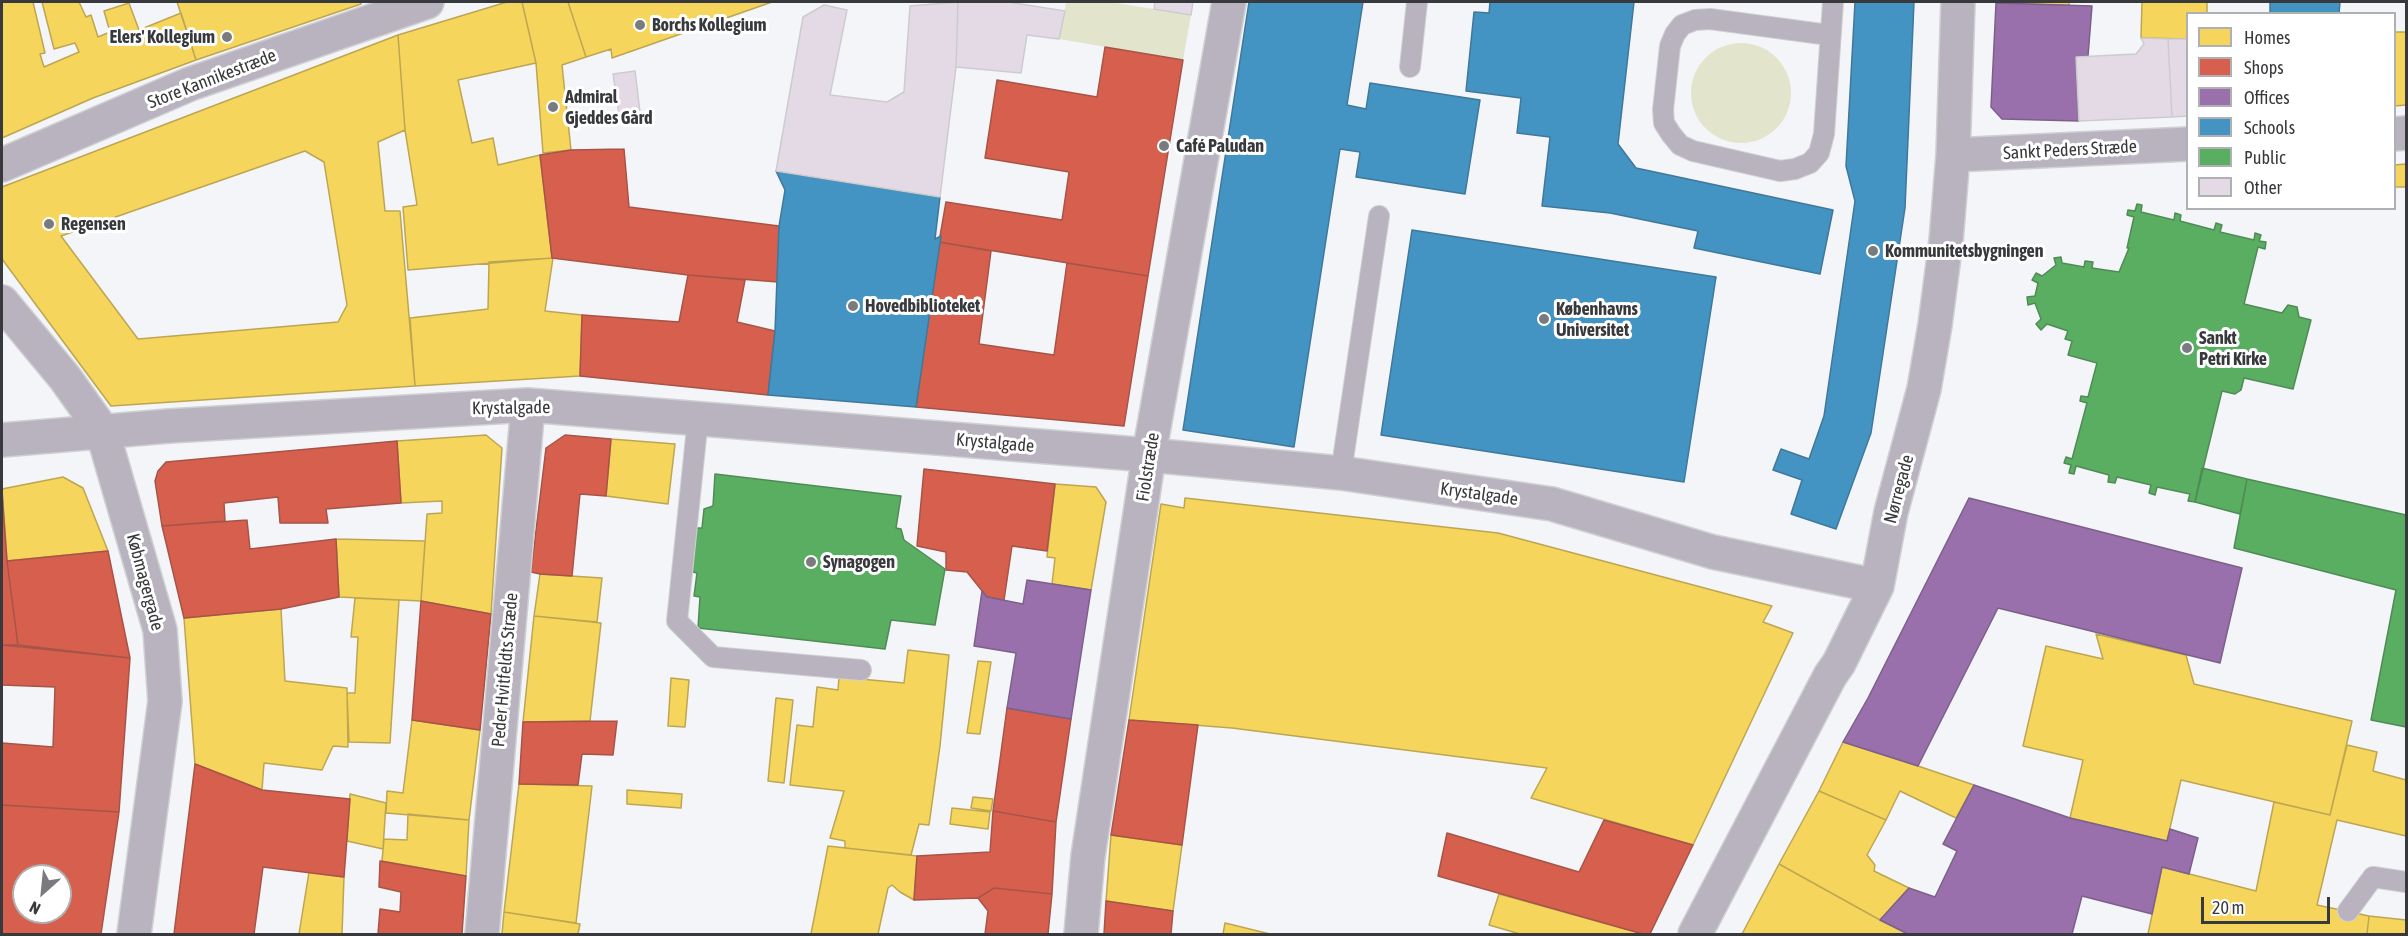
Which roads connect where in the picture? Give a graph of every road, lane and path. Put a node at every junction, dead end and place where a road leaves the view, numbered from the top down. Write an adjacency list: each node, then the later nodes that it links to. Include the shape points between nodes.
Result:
1 (427, 2): 10 (street, Store Kannikestræde, via 190,84)
2 (1229, 2): 17 (street, Fiolstræde)
3 (1417, 2): 7 (lane)
4 (1833, 2): 6 (lane)
5 (1958, 2): 9 (street, Nørregade)
6 (1829, 35): 6 (lane, via 1824,134 1819,153 1810,163 1780,171 1693,151 1680,145 1664,123 1670,46 1682,26 1710,19)
7 (1410, 67)
8 (2186, 144): 9 (street, Sankt Peders Stræde)
9 (1953, 155): 19 (street, Nørregade, via 1946,241 1926,378 1891,512)
10 (2, 165)
11 (1379, 216): 18 (lane)
12 (2, 302): 15 (street, Købmagergade)
13 (528, 405): 14 (street, Krystalgade); 15 (street, Krystalgade); 24 (street, Peder Hvitfeldts Stræde)
14 (698, 418): 17 (street, Krystalgade); 20 (lane, via 677,621 713,657)
15 (102, 430): 16 (street, Krystalgade); 23 (street, Købmagergade, via 160,630 165,701)
16 (2, 440)
17 (1149, 455): 18 (street, Krystalgade); 25 (street, Fiolstræde, via 1088,856)
18 (1341, 473): 19 (street, Krystalgade, via 1552,504 1713,552)
19 (1877, 586): 26 (street, Nørregade)
20 (861, 670)
21 (2406, 882): 22 (lane, via 2373,877)
22 (2348, 911)
23 (134, 934)
24 (482, 934)
25 (1081, 934)
26 (1695, 934)

